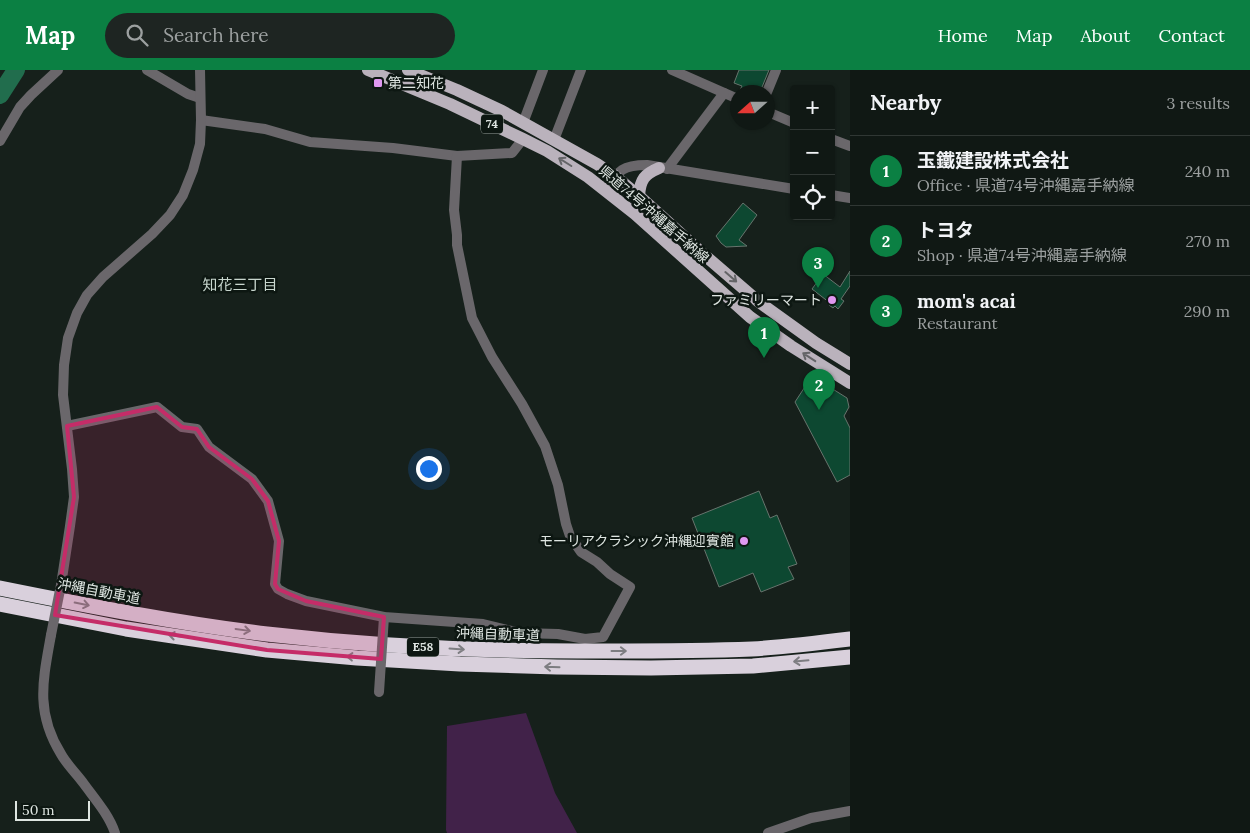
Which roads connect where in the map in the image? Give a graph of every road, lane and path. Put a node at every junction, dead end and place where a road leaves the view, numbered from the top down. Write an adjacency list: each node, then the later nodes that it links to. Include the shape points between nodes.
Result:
1 (58, 70): 21 (street, via 20,107)
2 (147, 70): 13 (street)
3 (200, 70): 13 (street)
4 (368, 70): 18 (main road, 県道74号沖縄嘉手納線 / 74)
5 (408, 70): 17 (main road, 県道74号沖縄嘉手納線 / 74)
6 (543, 70): 17 (street)
7 (581, 70): 19 (street)
8 (672, 70): 11 (street)
9 (776, 70): 10 (street)
10 (770, 85)
11 (724, 94): 12 (street); 24 (street)
12 (730, 96)
13 (200, 98): 15 (street)
14 (775, 115): 16 (street)
15 (201, 120): 23 (street, via 265,129 310,142); 33 (street, via 198,153 183,195 152,234 103,277 87,295 77,314 68,338 64,365)
16 (790, 121)
17 (524, 122): 19 (main road, 県道74号沖縄嘉手納線 / 74)
18 (523, 138): 23 (street, via 512,153); 27 (main road, 県道74号沖縄嘉手納線 / 74, one-way to 18)
19 (554, 140): 25 (main road, 県道74号沖縄嘉手納線 / 74)
20 (835, 140): 22 (street)
21 (0, 141)
22 (850, 146)
23 (457, 156): 36 (street, via 454,210 457,246 472,318 545,446 570,536 581,552 630,587 603,637 585,639 520,633 483,624)
24 (663, 168): 25 (street, via 632,165); 26 (street); 28 (main road, via 648,172 640,185)
25 (615, 176): 27 (street); 28 (main road, 県道74号沖縄嘉手納線 / 74)
26 (790, 188)
27 (606, 190): 32 (main road, 県道74号沖縄嘉手納線 / 74, one-way to 27, via 750,317)
28 (639, 196): 31 (main road, 県道74号沖縄嘉手納線 / 74, one-way to 31, via 760,302)
29 (835, 196): 30 (street)
30 (850, 198)
31 (850, 364)
32 (850, 383)
33 (67, 426): 36 (street, via 157,406 182,427 197,429 209,447 252,479 268,501 279,541 275,584 278,589 306,602); 41 (street, bridge, via 74,496 43,678 45,719 62,756 100,806)
34 (0, 588): 37 (highway, 沖縄自動車道 / E58, one-way to 37, via 131,614 267,634 462,650 734,650)
35 (0, 604): 38 (highway, E58, one-way to 35, via 753,666 651,668 357,658 267,650 126,629)
36 (384, 617): 39 (street, bridge)
37 (850, 639)
38 (850, 657)
39 (379, 692)
40 (850, 811): 42 (street, via 811,818)
41 (115, 833)
42 (768, 833)

